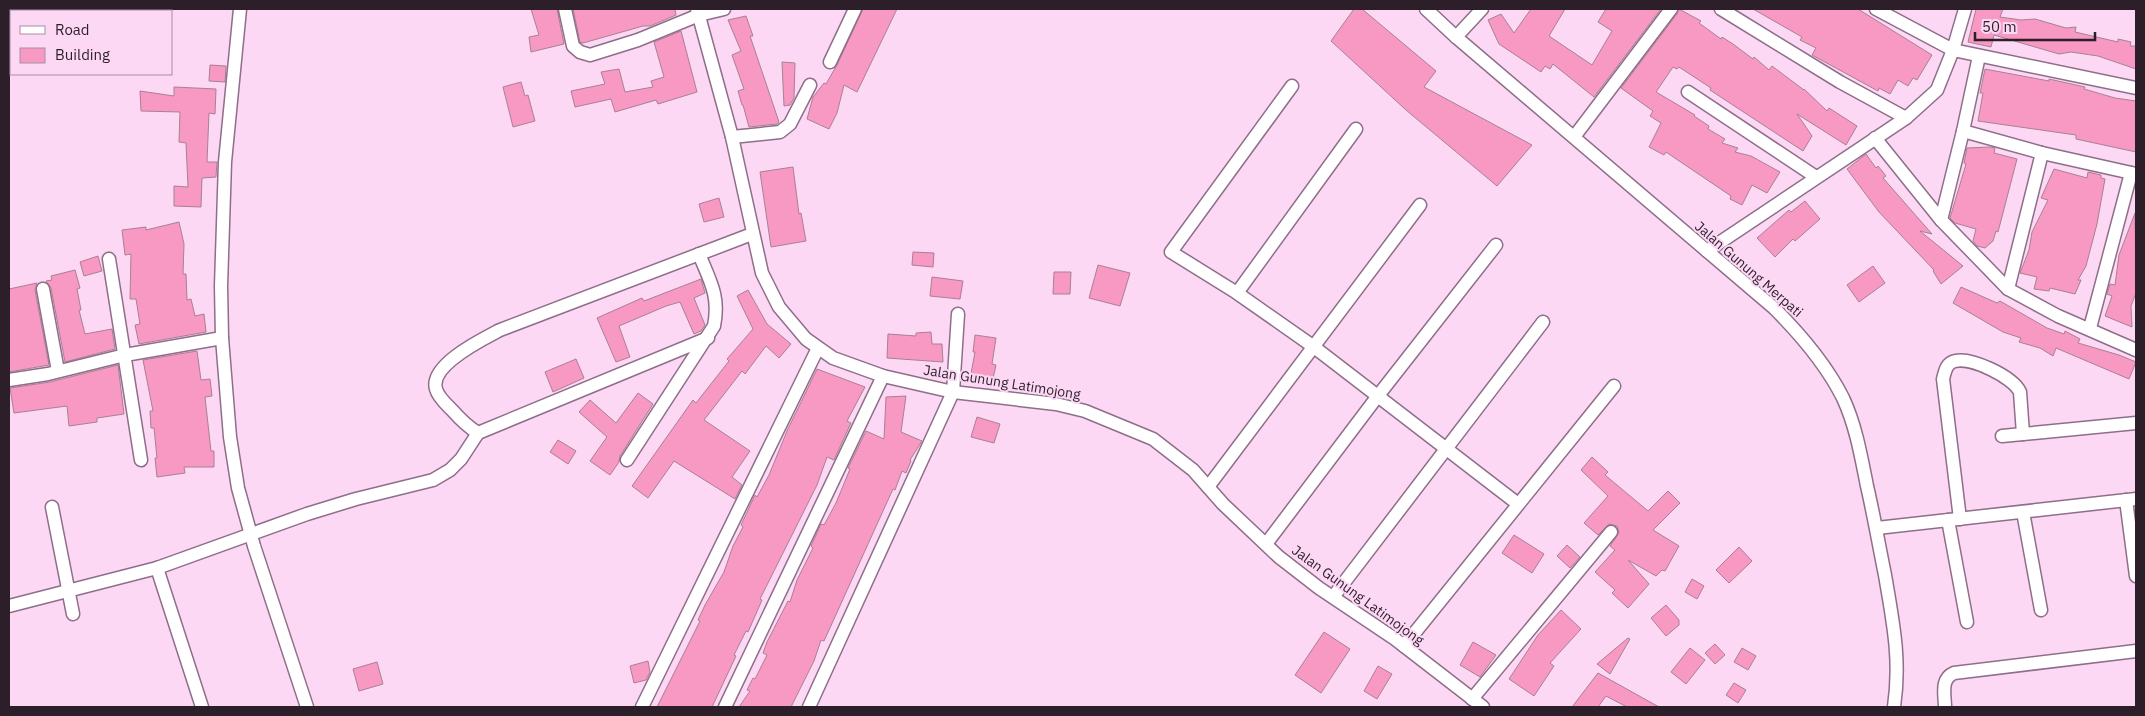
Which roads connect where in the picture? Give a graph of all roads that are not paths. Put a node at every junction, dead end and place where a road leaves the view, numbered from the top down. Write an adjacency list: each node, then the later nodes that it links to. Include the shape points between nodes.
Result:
1 (240, 9): 42 (street, via 225,162)
2 (565, 9): 11 (street, via 574,46 590,55 638,40)
3 (724, 9): 11 (street)
4 (855, 9): 15 (street)
5 (1426, 9): 12 (street, Jalan Gunung Merpati)
6 (1482, 9): 12 (street)
7 (1671, 9): 24 (street)
8 (1721, 9): 20 (street)
9 (1876, 9): 13 (street)
10 (1965, 9): 13 (street)
11 (698, 12): 23 (street, Jalan Gunung Latimojong)
12 (1456, 37): 24 (street, Jalan Gunung Merpati)
13 (1953, 50): 14 (street); 20 (street, via 1937,90)
14 (1979, 56): 18 (street); 22 (street)
15 (830, 62)
16 (810, 85): 23 (street, via 790,124 780,132)
17 (1292, 86): 38 (street, via 1171,252)
18 (2136, 88)
19 (1688, 92): 28 (street)
20 (1906, 118): 25 (street)
21 (1356, 130): 38 (street)
22 (1964, 131): 26 (street); 30 (street)
23 (732, 137): 31 (street, Jalan Gunung Latimojong)
24 (1574, 137): 33 (street, Jalan Gunung Merpati)
25 (1875, 138): 28 (street); 30 (street)
26 (2042, 153): 27 (street); 37 (street)
27 (2134, 174): 41 (street)
28 (1816, 177): 33 (street)
29 (1420, 205): 44 (street)
30 (1941, 220): 37 (street)
31 (752, 234): 34 (street); 45 (street, Jalan Gunung Latimojong, via 762,274 778,308)
32 (1496, 245): 53 (street)
33 (1707, 251): 67 (street, Jalan Gunung Merpati, via 1774,308 1831,376 1855,431)
34 (699, 254): 43 (street, via 717,305 714,326); 55 (street, via 500,330 447,363 436,379 436,389 443,401)
35 (109, 259): 47 (street)
36 (43, 289): 48 (street)
37 (2008, 289): 41 (street, via 2058,316)
38 (1237, 294): 44 (street)
39 (958, 314): 52 (street)
40 (1543, 322): 58 (street)
41 (2090, 328): 46 (street)
42 (222, 338): 47 (street); 69 (street, via 234,462)
43 (708, 338): 55 (street); 60 (street)
44 (1314, 347): 53 (street); 61 (street)
45 (818, 348): 49 (street, Jalan Gunung Latimojong, via 849,365); 84 (street)
46 (2136, 350)
47 (125, 355): 48 (street); 59 (street)
48 (58, 371): 50 (street)
49 (883, 376): 52 (street, Jalan Gunung Latimojong); 85 (street)
50 (9, 380)
51 (1614, 386): 63 (street)
52 (953, 392): 61 (street, Jalan Gunung Latimojong, via 1056,404 1086,411 1153,439 1193,470); 86 (street)
53 (1377, 398): 58 (street); 70 (street)
54 (2136, 423): 56 (street)
55 (478, 433): 69 (street, via 461,459 434,480 356,499)
56 (2023, 434): 57 (street); 66 (street, via 2020,392 2012,381 1969,361 1954,361 1946,368 1943,380)
57 (2002, 436)
58 (1445, 450): 63 (street); 74 (street)
59 (141, 460)
60 (626, 460)
61 (1208, 487): 70 (street, Jalan Gunung Latimojong)
62 (2131, 500): 65 (street); 72 (street)
63 (1518, 504): 79 (street)
64 (52, 507): 73 (street)
65 (2023, 512): 66 (street); 76 (street)
66 (1954, 519): 67 (street); 78 (street)
67 (1877, 528): 88 (street, Jalan Gunung Merpati, via 1898,657)
68 (1611, 532): 81 (street)
69 (251, 534): 71 (street); 83 (street)
70 (1266, 544): 74 (street, Jalan Gunung Latimojong)
71 (157, 568): 73 (street); 82 (street)
72 (2136, 576)
73 (68, 590): 75 (street); 77 (street)
74 (1334, 597): 79 (street, Jalan Gunung Latimojong)
75 (9, 606)
76 (2041, 610)
77 (73, 614)
78 (1967, 622)
79 (1404, 646): 81 (street, Jalan Gunung Latimojong)
80 (2136, 652): 89 (street, via 1954,673 1944,684)
81 (1472, 699): 87 (street, Jalan Gunung Latimojong)
82 (202, 707)
83 (307, 707)
84 (642, 707)
85 (725, 707)
86 (809, 707)
87 (1483, 707)
88 (1894, 707)
89 (1946, 707)

